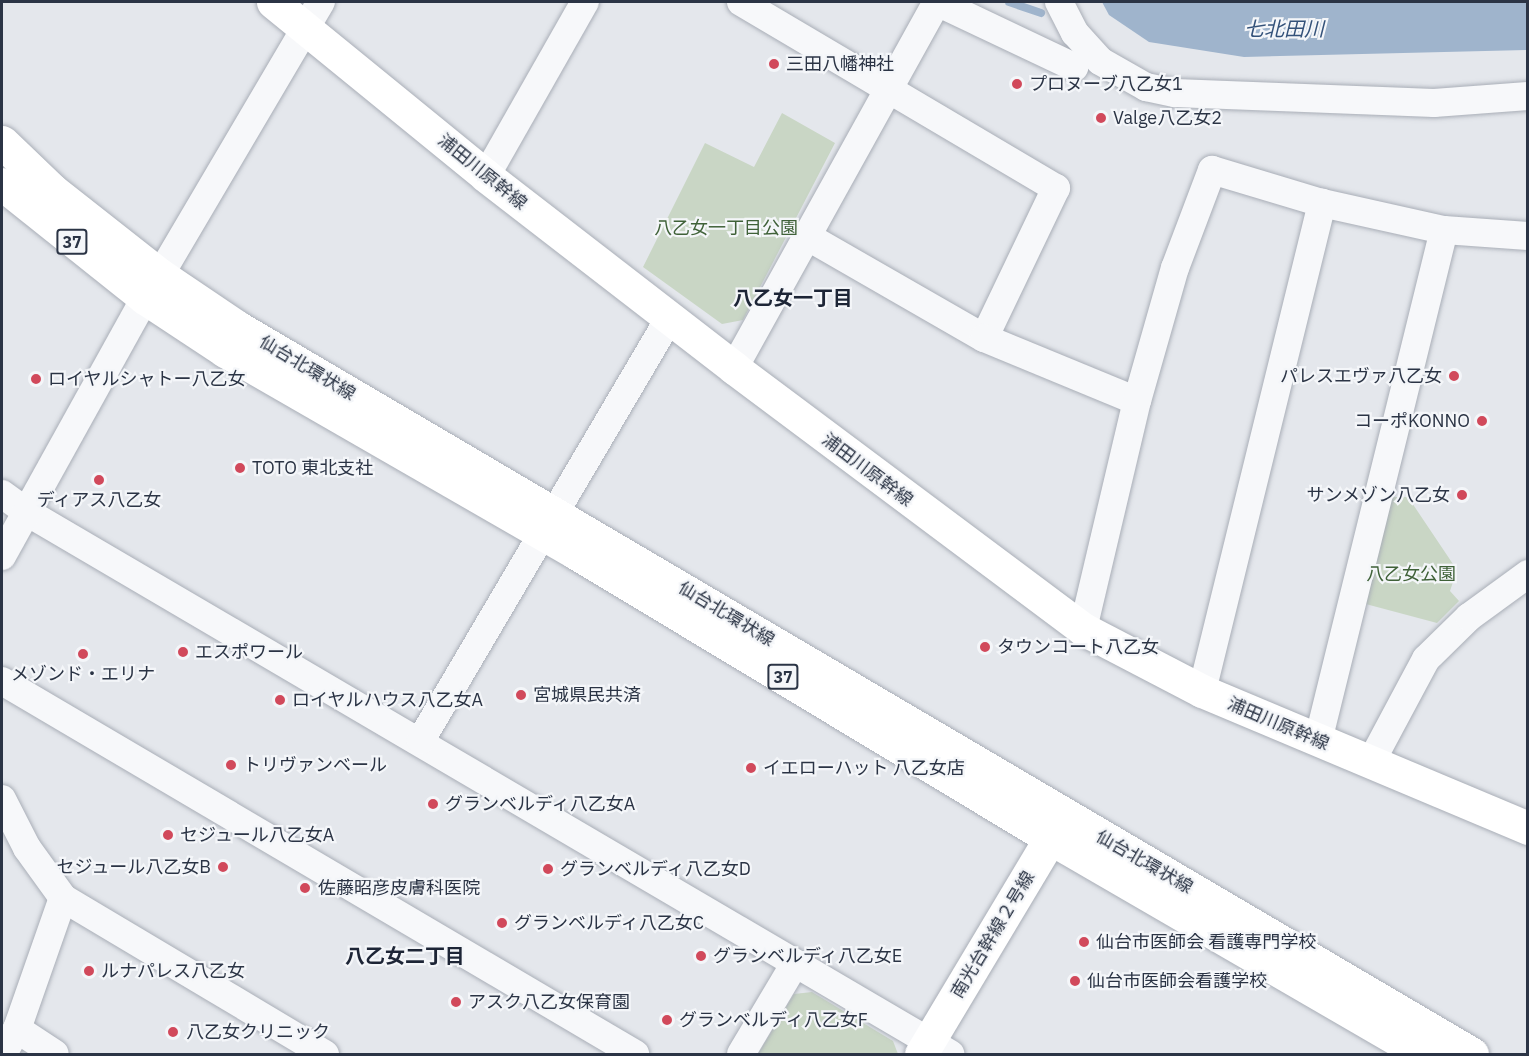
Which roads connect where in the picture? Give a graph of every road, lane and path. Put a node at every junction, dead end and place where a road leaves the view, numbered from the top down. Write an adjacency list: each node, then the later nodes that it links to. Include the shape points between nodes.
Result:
1 (273, 2): 5 (main road, 浦田川原幹線)
2 (585, 2): 10 (street)
3 (741, 2): 7 (street)
4 (1059, 2): 8 (street, via 1075,33 1100,61 1146,87 1175,93 1434,103)
5 (313, 15): 10 (main road, 浦田川原幹線); 16 (street)
6 (1074, 67): 7 (street, via 938,2)
7 (886, 87): 14 (street); 18 (street, via 1056,188)
8 (1527, 96)
9 (2, 142): 16 (main road, 仙台北環状線 / 37)
10 (486, 176): 17 (main road, 浦田川原幹線)
11 (2, 184): 16 (main road, 仙台北環状線 / 37)
12 (1322, 203): 13 (street); 20 (street, via 1212,170 1174,268); 28 (street)
13 (1444, 230): 15 (street); 30 (street)
14 (806, 235): 18 (street); 19 (street)
15 (1527, 236)
16 (153, 286): 22 (street); 23 (main road, 仙台北環状線 / 37, via 225,351)
17 (670, 318): 19 (main road, 浦田川原幹線); 23 (street)
18 (984, 338): 20 (street)
19 (734, 368): 26 (main road, 浦田川原幹線)
20 (1137, 400): 26 (street)
21 (2, 494): 22 (street)
22 (25, 511): 24 (street); 29 (street)
23 (549, 523): 29 (street); 33 (main road, 仙台北環状線 / 37)
24 (2, 556)
25 (1527, 574): 31 (street, via 1469,617 1426,660)
26 (1083, 629): 28 (main road, 浦田川原幹線)
27 (2, 681): 42 (street)
28 (1202, 692): 30 (main road, 浦田川原幹線)
29 (421, 741): 36 (street)
30 (1318, 741): 31 (main road, 浦田川原幹線)
31 (1371, 762): 34 (main road, 浦田川原幹線)
32 (2, 799): 35 (street, via 27,848)
33 (1057, 826): 38 (main road, 南光台幹線２号線); 44 (main road, 仙台北環状線 / 37); 45 (main road, 仙台北環状線 / 37)
34 (1527, 828)
35 (63, 898): 37 (street); 41 (street)
36 (794, 965): 38 (street); 43 (street)
37 (17, 1029): 39 (street); 40 (street)
38 (933, 1050)
39 (3, 1054)
40 (55, 1054)
41 (325, 1054)
42 (635, 1054)
43 (741, 1054)
44 (1422, 1054)
45 (1472, 1054)

